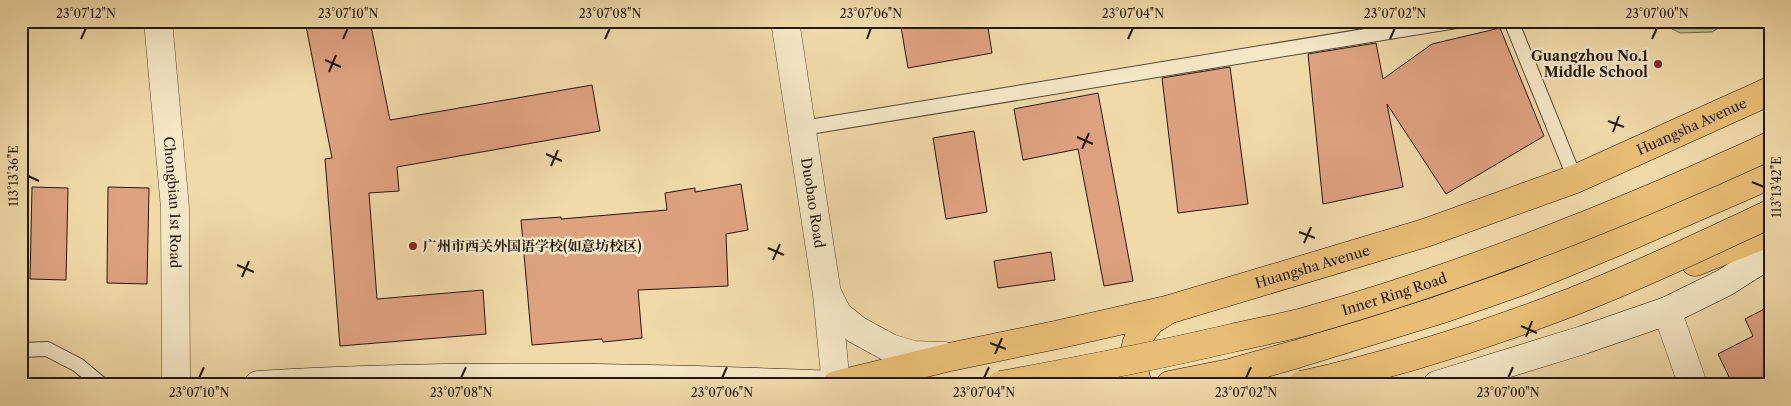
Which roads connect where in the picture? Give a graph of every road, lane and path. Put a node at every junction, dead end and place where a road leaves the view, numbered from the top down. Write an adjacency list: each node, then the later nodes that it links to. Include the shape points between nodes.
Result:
1 (158, 21): 21 (street, Chongbian 1st Road, via 175,208)
2 (785, 21): 6 (street, Duobao Road)
3 (1456, 21): 6 (lane)
4 (1511, 21): 9 (lane)
5 (1770, 91): 9 (highway, Huangsha Avenue)
6 (803, 128): 14 (street, Duobao Road)
7 (1770, 146): 24 (highway, Inner Ring Road, bridge, via 1541,243 1395,294 1305,321 1202,345)
8 (1770, 175): 26 (highway, via 1519,282 1440,310 1246,369)
9 (1575, 179): 15 (highway, Huangsha Avenue, via 1425,233)
10 (1770, 201): 17 (highway)
11 (1770, 214): 27 (highway, bridge, via 1550,310 1484,334)
12 (1770, 232): 17 (highway)
13 (1770, 254): 16 (street, via 1724,283)
14 (827, 294): 19 (street, via 838,315 890,348 913,355); 23 (street, Duobao Road)
15 (1167, 310): 19 (highway, Huangsha Avenue); 25 (highway, via 1150,322 1136,342 1133,357)
16 (1667, 311): 29 (street); 30 (street)
17 (1528, 323): 28 (highway)
18 (21, 350): 20 (lane, via 47,349 78,365)
19 (950, 357): 23 (highway, Huangsha Avenue)
20 (102, 385)
21 (176, 385)
22 (258, 385): 23 (street, via 484,377 683,378)
23 (836, 385)
24 (1001, 385)
25 (1138, 385)
26 (1170, 385)
27 (1302, 385)
28 (1321, 385)
29 (1436, 385)
30 (1692, 385)

